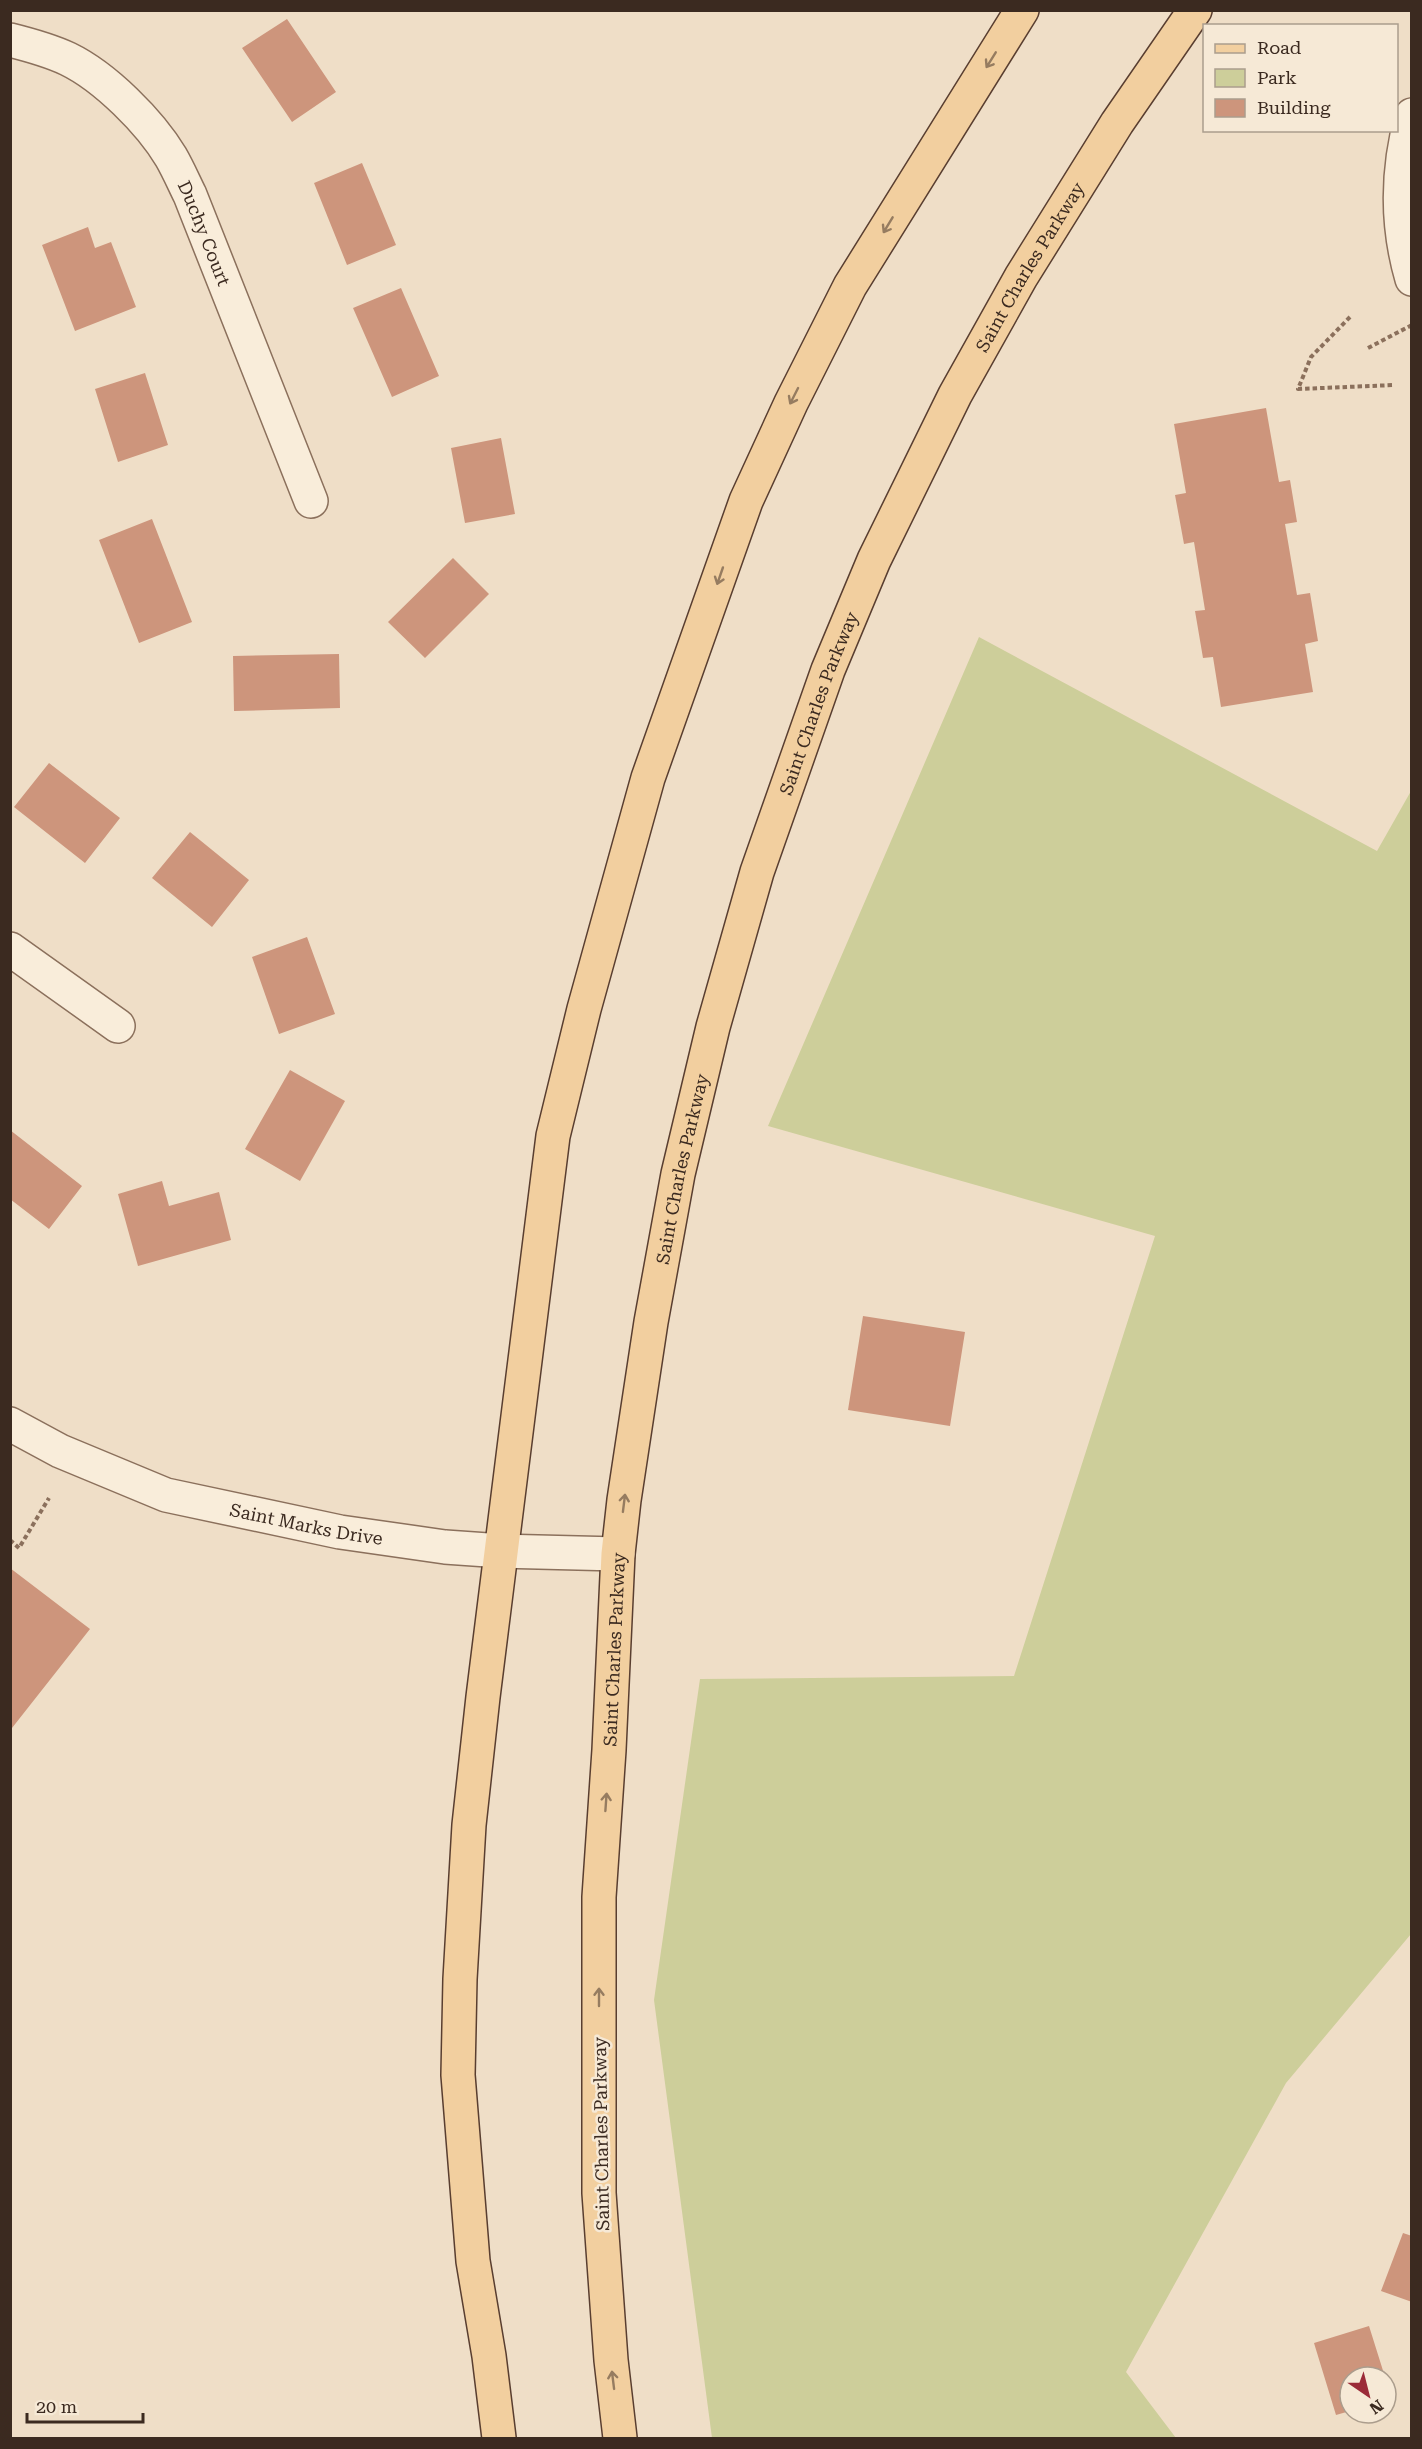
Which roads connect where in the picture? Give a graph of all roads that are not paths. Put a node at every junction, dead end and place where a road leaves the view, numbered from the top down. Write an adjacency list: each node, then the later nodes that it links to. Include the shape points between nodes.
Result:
1 (1022, 10): 10 (main road, one-way to 10, via 850,286 791,403 746,501 648,778 553,1136)
2 (1196, 10): 11 (main road, Saint Charles Parkway, one-way to 2, via 653,1310 678,1174 710,1038 757,872 828,670 874,560 955,395 1066,202)
3 (10, 40): 6 (street, Duchy Court, via 70,60 101,81 146,124 171,157 190,195)
4 (1412, 114): 5 (street, via 1403,145 1399,188 1405,255)
5 (1412, 279)
6 (311, 501)
7 (10, 949): 8 (street)
8 (118, 1026)
9 (10, 1424): 10 (street, Saint Marks Drive, via 60,1451 166,1494 340,1532)
10 (502, 1551): 11 (street, Saint Marks Drive); 12 (main road, via 469,1825 458,2075 473,2261)
11 (618, 1554): 13 (main road, Saint Charles Parkway, one-way to 11, via 600,2193 598,1897)
12 (499, 2439)
13 (620, 2439)

